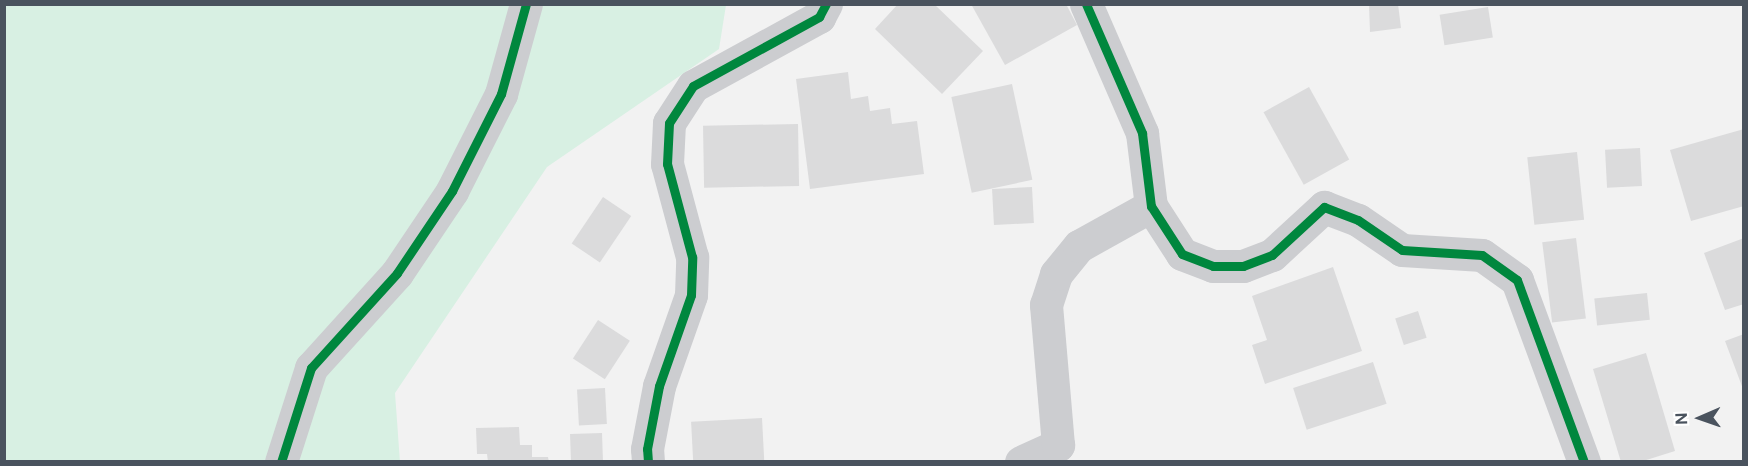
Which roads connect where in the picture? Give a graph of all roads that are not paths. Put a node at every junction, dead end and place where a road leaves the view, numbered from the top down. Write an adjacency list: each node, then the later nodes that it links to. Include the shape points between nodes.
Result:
1 (526, 4): 5 (street, via 501,94 452,191 397,273 312,368)
2 (826, 4): 6 (street, via 819,17 693,86 669,123 667,164 692,257 691,295 659,386)
3 (1086, 4): 4 (street, via 1142,133)
4 (1150, 206): 7 (street, via 1079,246 1056,274 1046,305 1058,445); 8 (street, via 1182,254 1213,266 1243,266 1272,255 1324,207 1358,220 1402,250 1482,255 1517,280)
5 (281, 462)
6 (648, 462)
7 (1021, 462)
8 (1584, 462)

